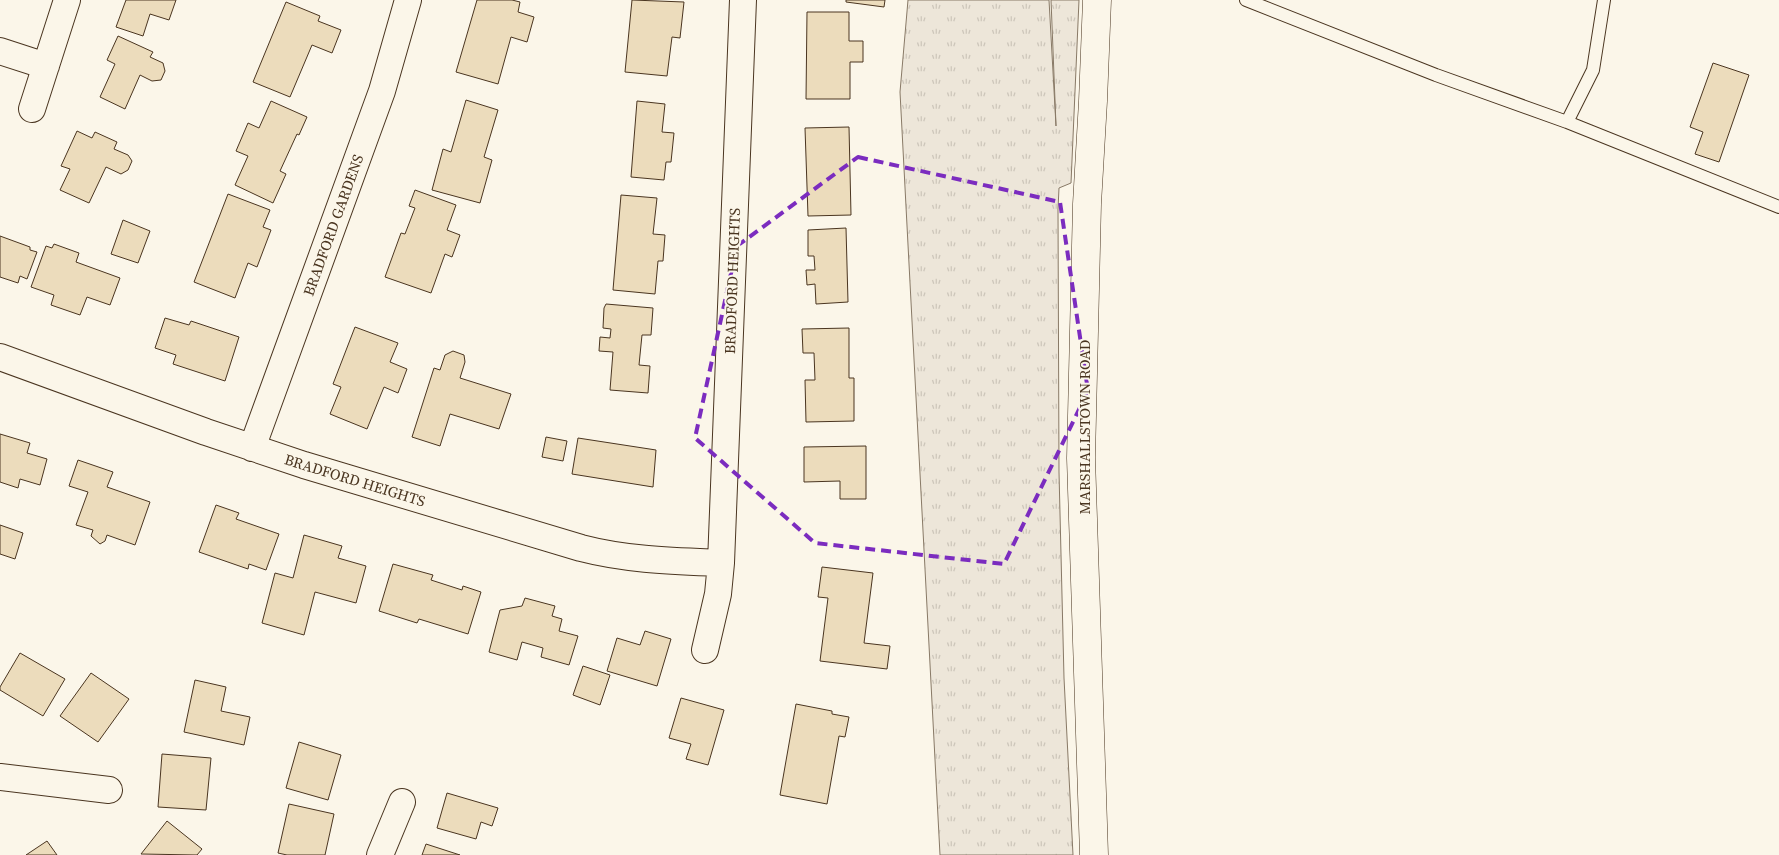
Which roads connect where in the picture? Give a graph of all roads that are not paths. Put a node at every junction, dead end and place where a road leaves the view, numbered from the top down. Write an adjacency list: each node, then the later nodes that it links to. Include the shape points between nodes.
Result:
1 (66, 0): 8 (street)
2 (408, 0): 13 (street, BRADFORD GARDENS, via 382,91)
3 (743, 0): 14 (street, BRADFORD HEIGHTS)
4 (1096, 0): 20 (main road, MARSHALLSTOWN ROAD, via 1086,204 1081,458)
5 (1246, 0): 10 (lane, via 1436,75)
6 (1604, 0): 10 (lane, via 1592,70)
7 (0, 51): 8 (street)
8 (46, 66): 9 (street)
9 (32, 109)
10 (1567, 122): 11 (lane)
11 (1779, 207)
12 (0, 357): 13 (street, BRADFORD HEIGHTS)
13 (252, 448): 14 (street, BRADFORD HEIGHTS, via 600,553 641,560)
14 (720, 563): 15 (street, BRADFORD HEIGHTS, via 718,594)
15 (705, 650)
16 (0, 777): 17 (street)
17 (109, 790)
18 (402, 802): 19 (street)
19 (380, 855)
20 (1094, 855)

